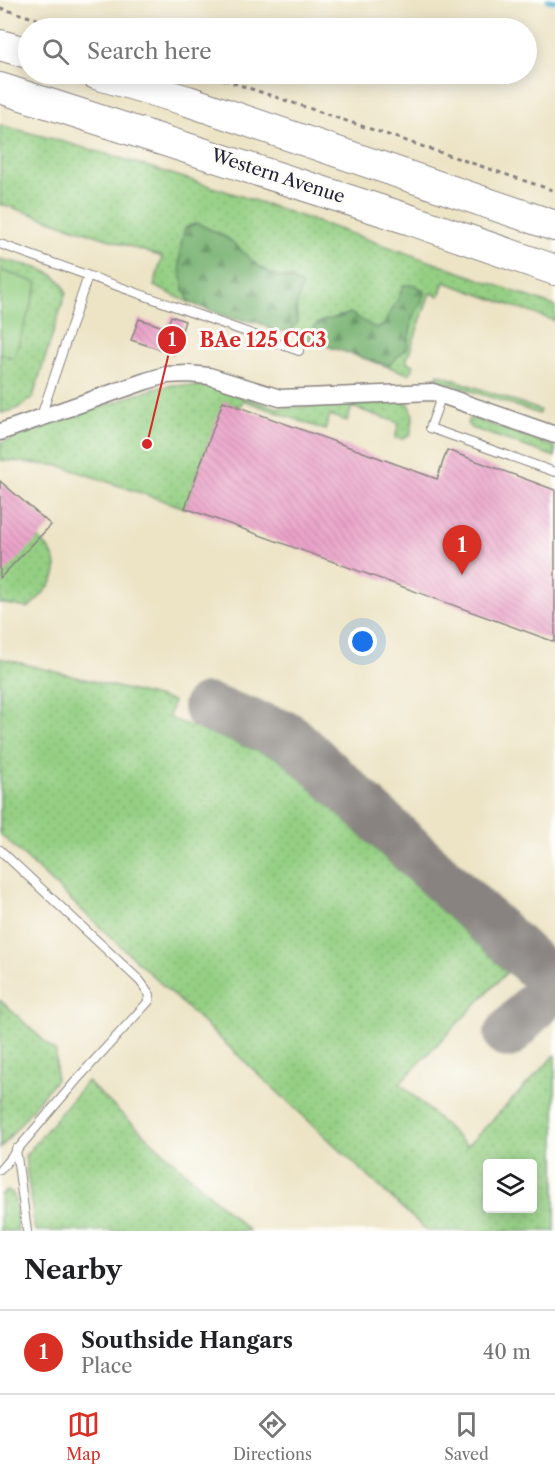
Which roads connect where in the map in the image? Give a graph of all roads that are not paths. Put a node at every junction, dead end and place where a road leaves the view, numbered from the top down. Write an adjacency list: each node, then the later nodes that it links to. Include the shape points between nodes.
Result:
1 (0, 45): 2 (highway)
2 (18, 50)
3 (129, 84): 5 (highway)
4 (0, 87): 7 (highway, Western Avenue)
5 (555, 226)
6 (0, 244): 8 (lane)
7 (555, 270)
8 (88, 276): 9 (lane); 11 (lane)
9 (299, 351)
10 (442, 395): 11 (street, via 432,392 280,398 209,376 166,375); 13 (street); 14 (lane, via 430,428)
11 (40, 419): 12 (street)
12 (0, 432)
13 (555, 435)
14 (555, 472)
15 (0, 850): 16 (lane, via 141,981 150,995 149,1001)
16 (16, 1149): 17 (lane); 18 (lane)
17 (0, 1170)
18 (27, 1231)

